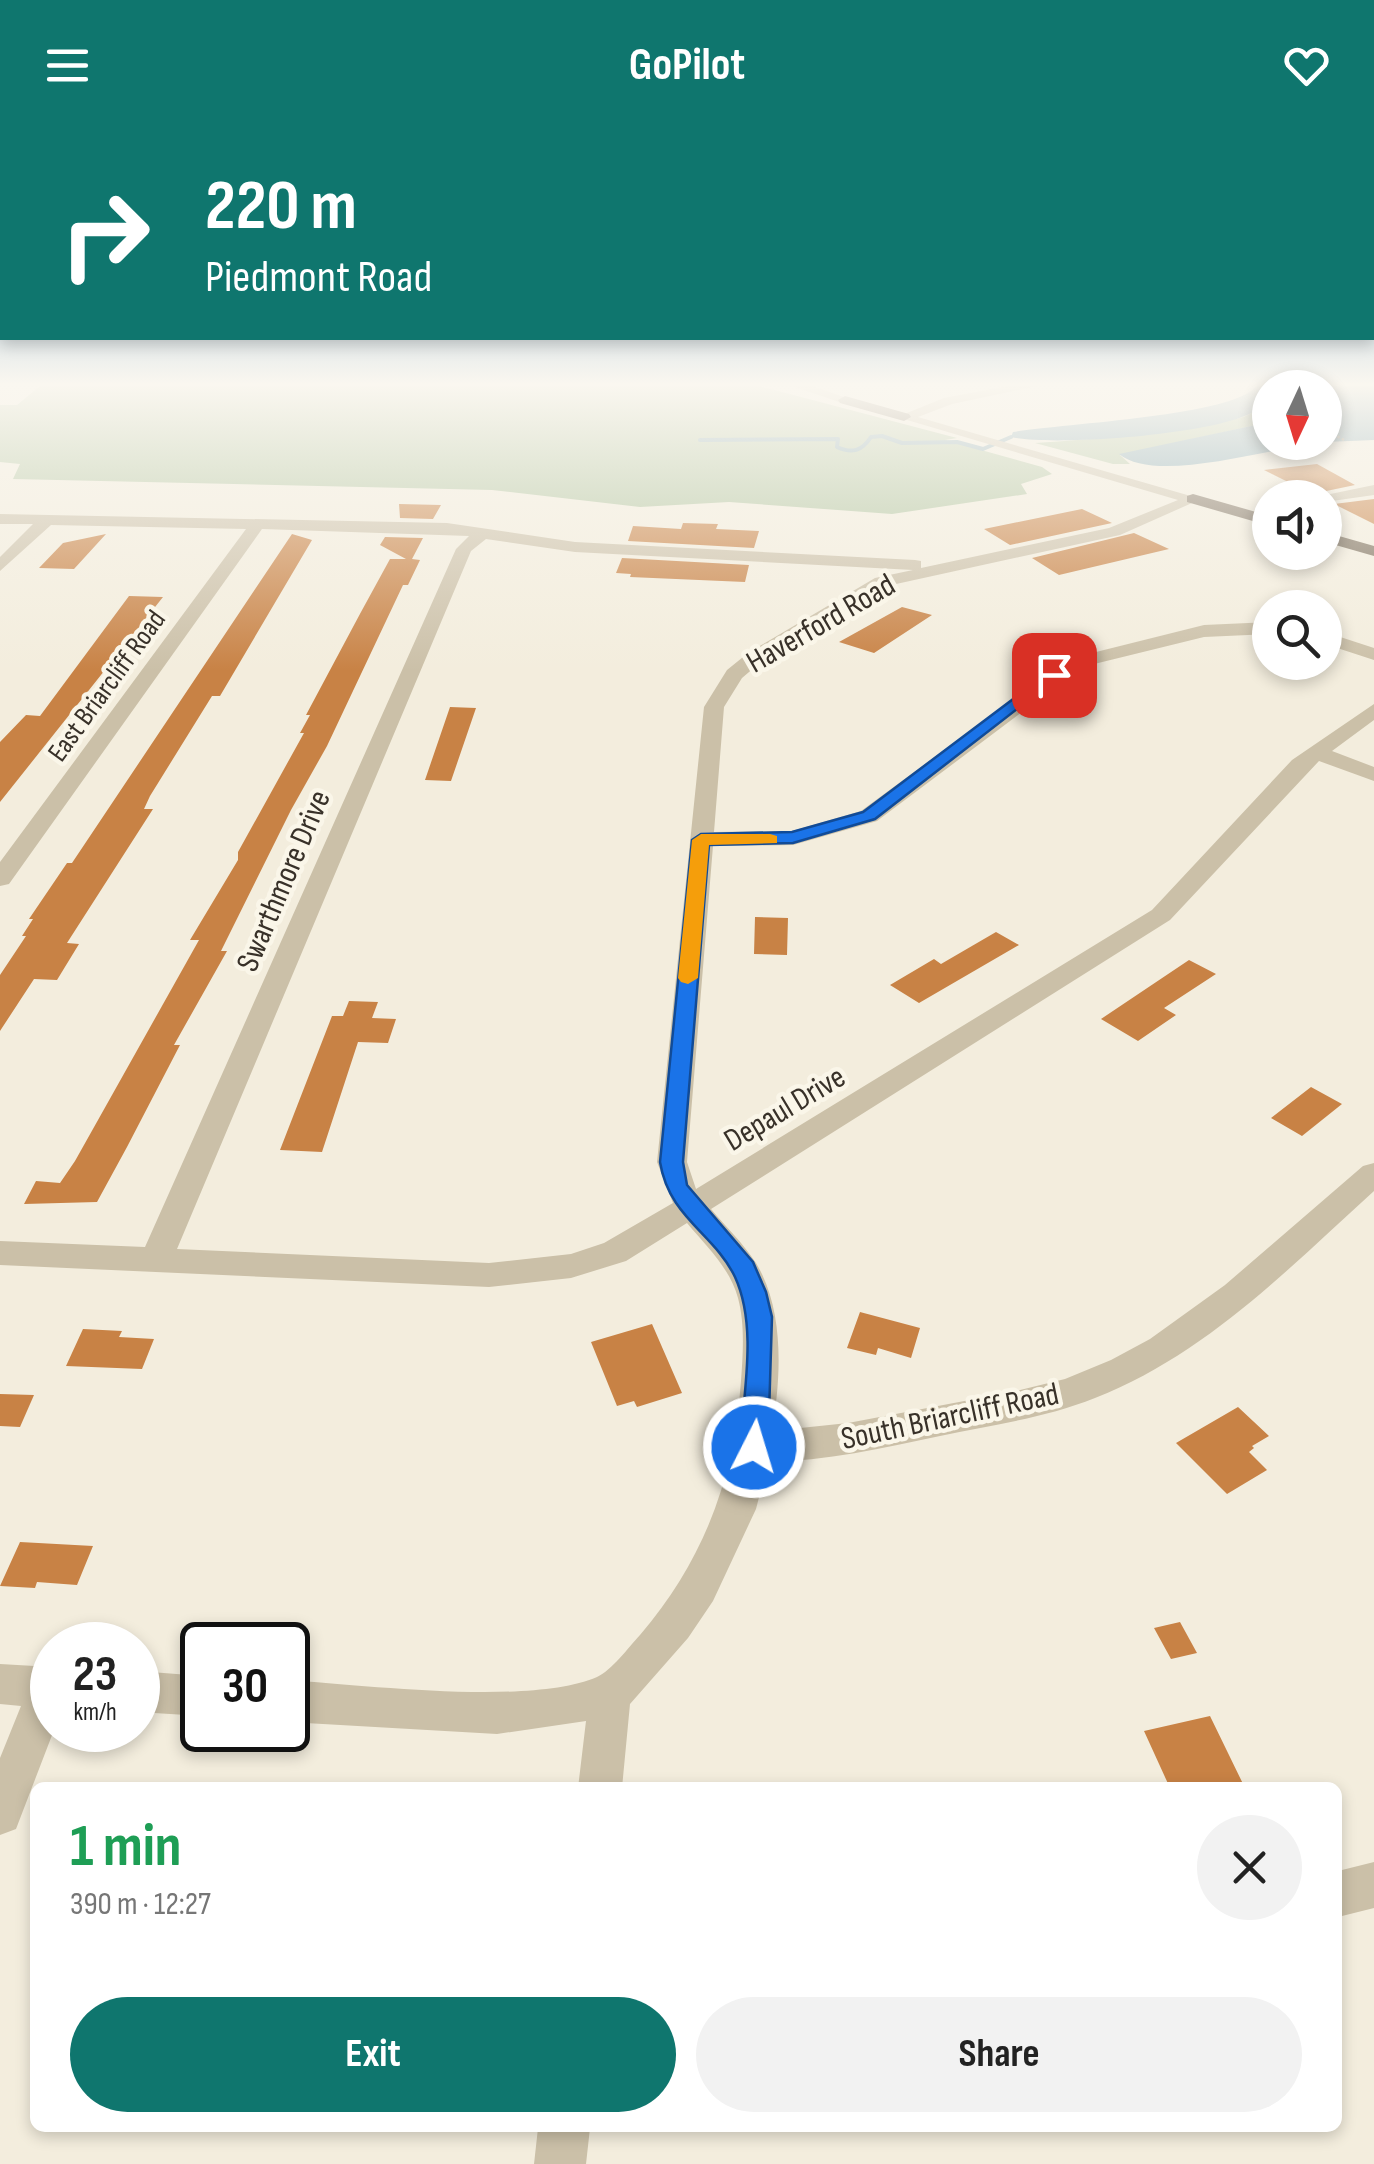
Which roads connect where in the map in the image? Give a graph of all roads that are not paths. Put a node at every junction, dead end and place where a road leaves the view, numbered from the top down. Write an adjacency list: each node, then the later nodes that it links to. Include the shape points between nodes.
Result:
1 (1128, 481): 4 (street)
2 (1374, 490): 3 (street)
3 (1342, 495)
4 (1192, 499): 5 (main road); 13 (street, Haverford Road, via 1114,532 936,569)
5 (1252, 515)
6 (0, 519): 7 (street)
7 (47, 520): 8 (street); 12 (street)
8 (258, 524): 9 (street, via 446,528); 21 (street, East Briarcliff Road)
9 (480, 535): 13 (street); 25 (street, Swarthmore Drive, via 464,549)
10 (1342, 542): 11 (main road)
11 (1374, 551)
12 (0, 566)
13 (874, 572): 20 (street, Haverford Road, via 755,657 725,687 710,721)
14 (1252, 629): 20 (street, via 1204,630 1076,663 891,802 853,822 793,838)
15 (1342, 644): 16 (street)
16 (1374, 654)
17 (1374, 710): 18 (street, Depaul Drive)
18 (1315, 752): 19 (street); 23 (street, Depaul Drive, via 1161,915)
19 (1374, 774)
20 (701, 840): 23 (street, Haverford Road, via 672,1162 676,1188)
21 (0, 879)
22 (1374, 1174): 26 (street, South Briarcliff Road, via 1236,1294 1176,1338 1086,1387 874,1436)
23 (691, 1207): 25 (street, Depaul Drive, via 615,1252 514,1274); 26 (street, Haverford Road, via 744,1268 754,1292)
24 (0, 1253): 25 (street, Depaul Drive)
25 (156, 1259)
26 (754, 1447): 29 (street, Haverford Road, via 742,1500 696,1597 651,1656)
27 (0, 1684): 28 (street)
28 (30, 1686)
29 (610, 1695): 30 (street, via 498,1712); 32 (street)
30 (310, 1701)
31 (30, 1739): 33 (street)
32 (601, 1782)
33 (0, 1813)
34 (1374, 1885): 35 (street)
35 (1342, 1893)
36 (564, 2132): 37 (street)
37 (560, 2164)

